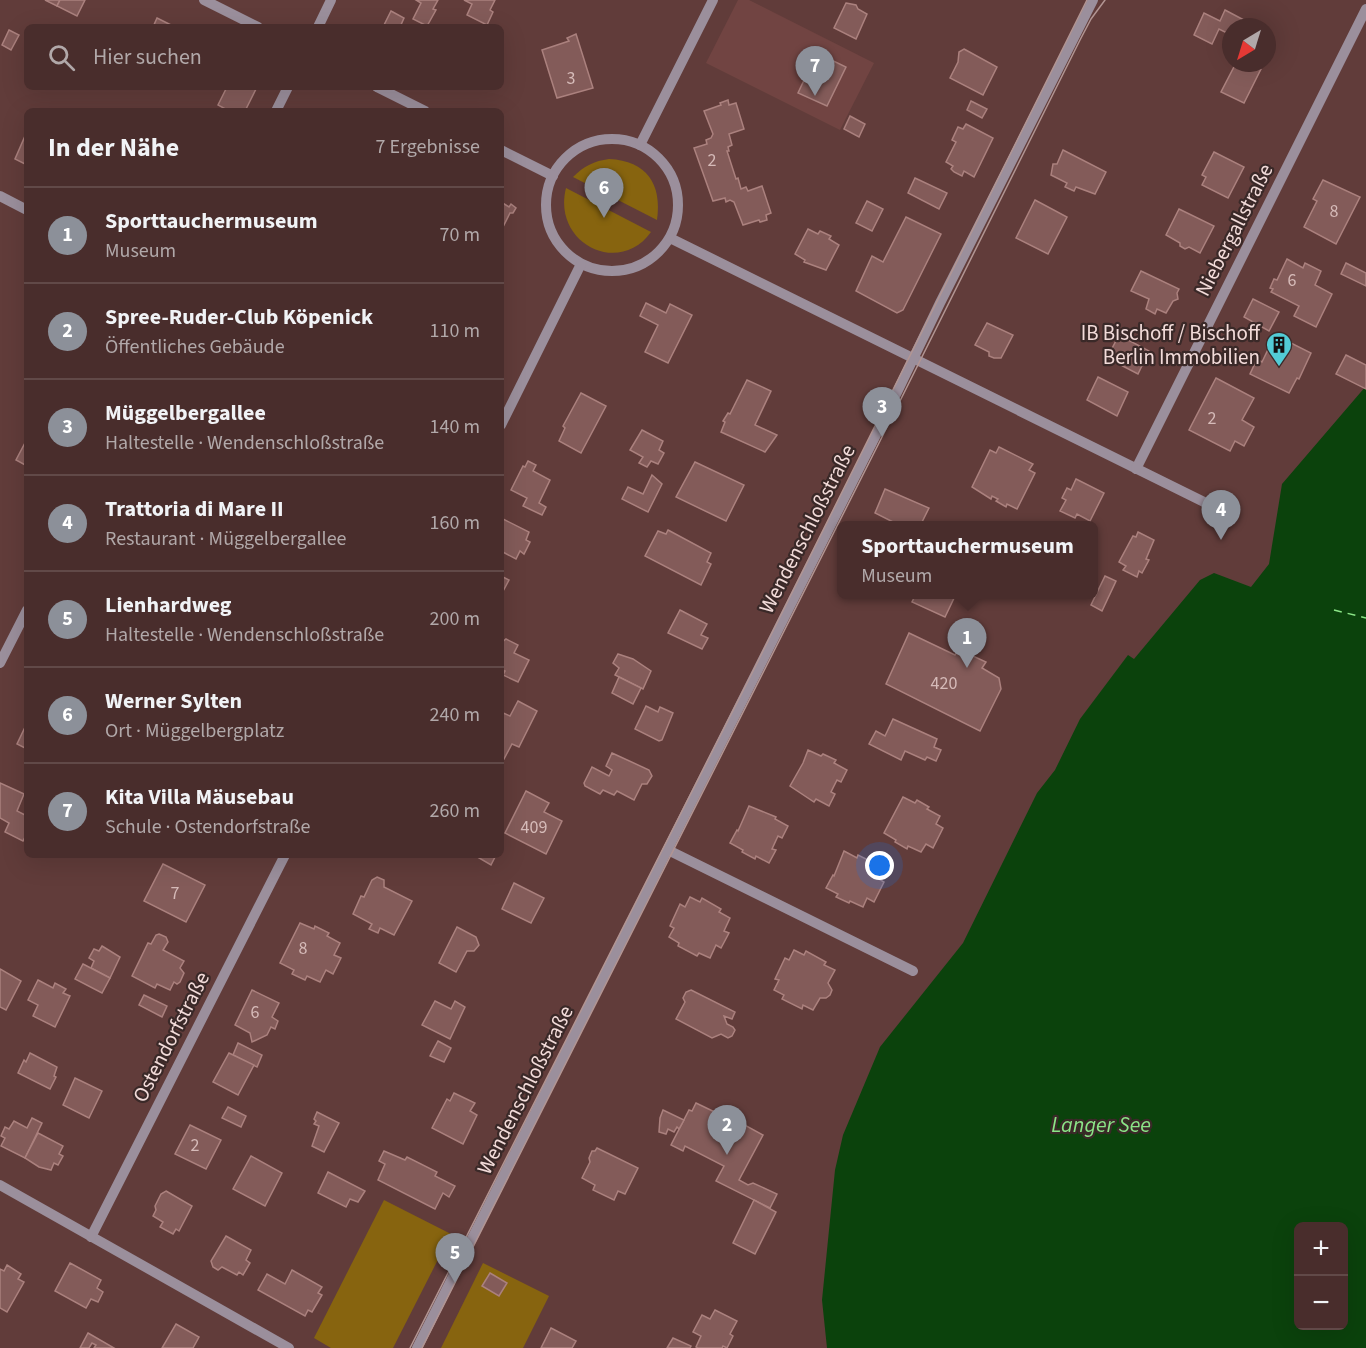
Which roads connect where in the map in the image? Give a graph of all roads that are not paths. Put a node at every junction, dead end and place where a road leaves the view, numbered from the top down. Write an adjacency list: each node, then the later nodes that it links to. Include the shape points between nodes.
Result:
1 (204, 0): 6 (street)
2 (331, 0): 7 (street)
3 (713, 0): 12 (street)
4 (1093, 0): 19 (street, Wendenschloßstraße)
5 (1366, 9): 21 (street, Niebergallstraße)
6 (252, 24)
7 (319, 24)
8 (286, 90): 10 (street)
9 (383, 90): 11 (street)
10 (278, 108)
11 (419, 108)
12 (640, 145): 14 (street, via 618,139 597,140 570,153); 17 (street, via 655,154 675,185 677,221)
13 (504, 152): 14 (street)
14 (553, 176): 18 (street, via 547,192 549,226 556,241)
15 (0, 196): 16 (street)
16 (24, 208)
17 (670, 238): 18 (street, via 657,254 620,271); 19 (street)
18 (581, 264): 20 (street)
19 (914, 358): 21 (street); 25 (street, Wendenschloßstraße)
20 (504, 419)
21 (1136, 469): 22 (street)
22 (1204, 502)
23 (24, 616): 24 (street)
24 (0, 663)
25 (668, 850): 27 (street); 31 (street, Wendenschloßstraße)
26 (283, 858): 29 (street, Ostendorfstraße)
27 (913, 971)
28 (0, 1185): 29 (street)
29 (91, 1237): 30 (street)
30 (289, 1348)
31 (417, 1348)

